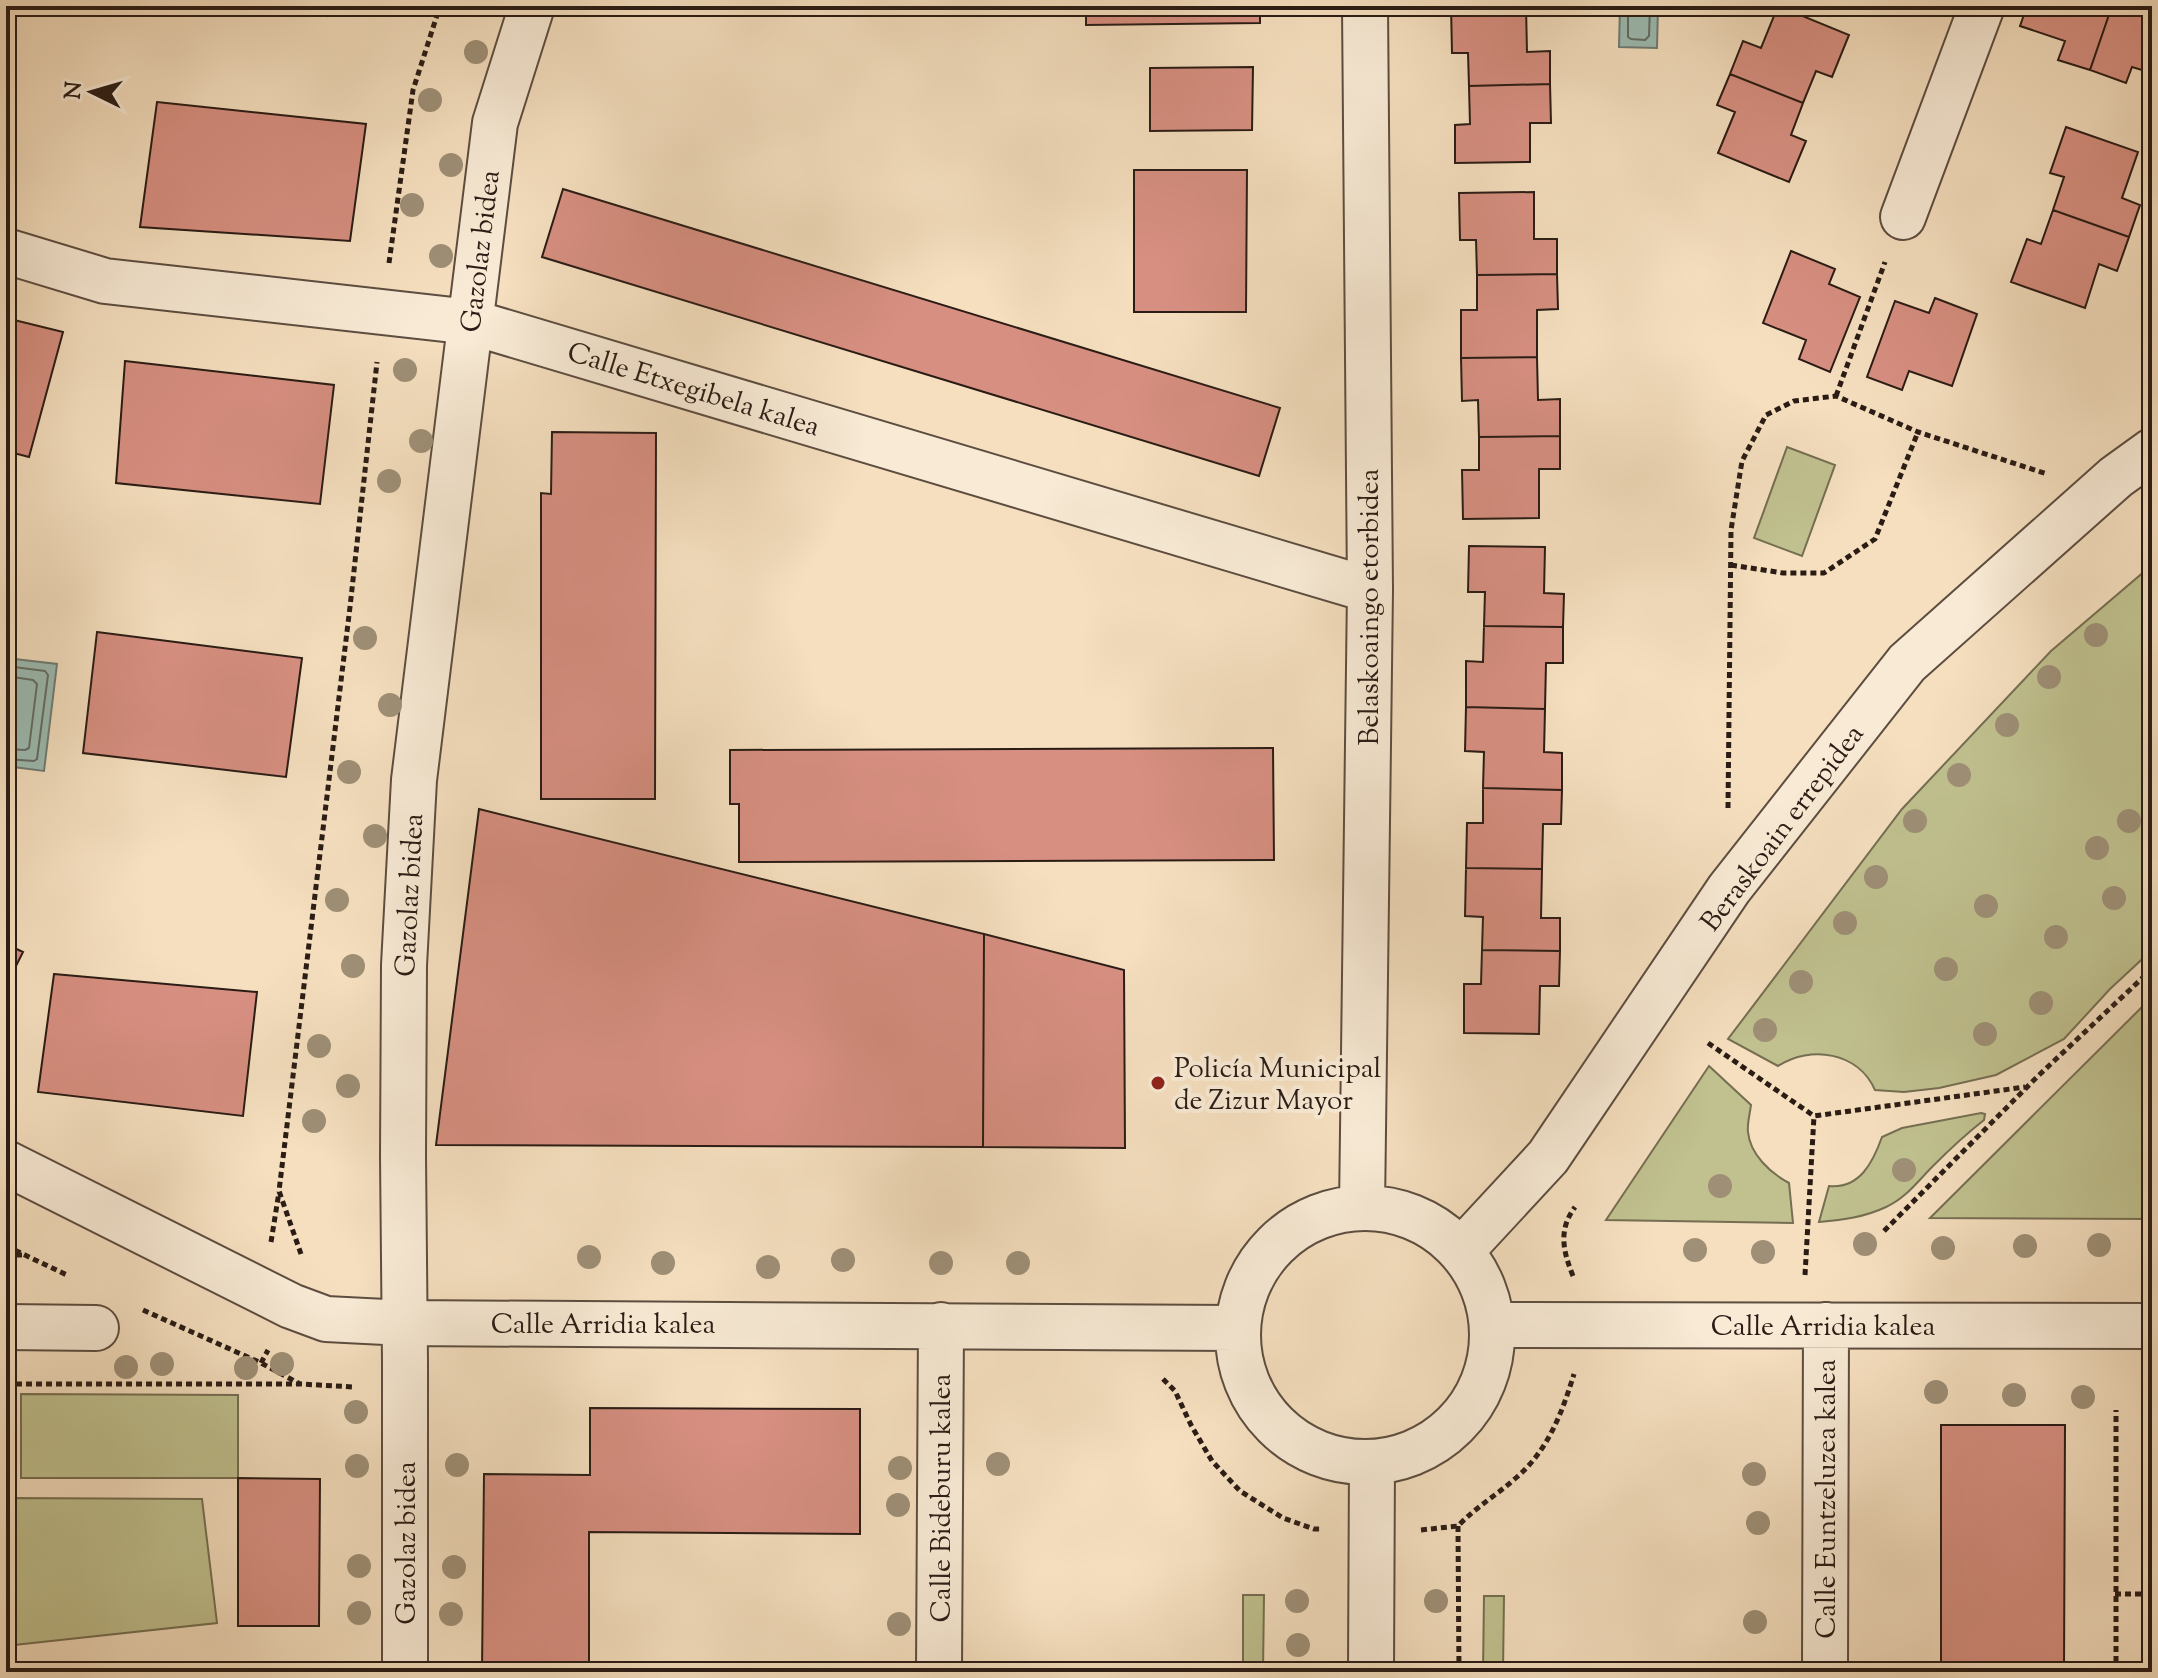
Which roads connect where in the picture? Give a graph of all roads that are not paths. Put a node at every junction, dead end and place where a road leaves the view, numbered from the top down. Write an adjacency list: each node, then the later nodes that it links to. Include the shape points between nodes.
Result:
1 (532, 6): 6 (street, Gazolaz bidea, via 495,123)
2 (1365, 6): 8 (street, Belaskoaingo etorbidea)
3 (1982, 6): 4 (street)
4 (1897, 232)
5 (6, 251): 6 (street, Calle Etxegibela kalea, via 105,281)
6 (471, 322): 8 (street, Calle Etxegibela kalea); 12 (street, Gazolaz bidea, via 414,780 404,965)
7 (2152, 451): 11 (street, Beraskoain errepidea, via 1907,663 1729,889 1548,1157)
8 (1370, 590): 10 (street, Belaskoaingo etorbidea)
9 (6, 1163): 12 (street, Calle Arridia kalea, via 291,1306 326,1319)
10 (1362, 1208): 11 (street, via 1399,1212 1432,1227); 19 (street, via 1331,1212 1277,1242 1257,1266)
11 (1461, 1251): 14 (street, via 1481,1284)
12 (405, 1323): 13 (street, Calle Arridia kalea); 21 (street, Gazolaz bidea)
13 (941, 1325): 19 (street, Calle Arridia kalea); 22 (street, Calle Bideburu kalea)
14 (1493, 1325): 15 (street, Calle Arridia kalea); 20 (street, via 1489,1364 1473,1404 1445,1435 1408,1456)
15 (1814, 1325): 16 (street, Calle Arridia kalea); 24 (street, Calle Euntzeluzea kalea)
16 (2152, 1326)
17 (6, 1327): 18 (street)
18 (96, 1328)
19 (1236, 1328): 20 (street, via 1245,1378 1271,1423 1315,1454)
20 (1372, 1463): 23 (street)
21 (405, 1672)
22 (939, 1672)
23 (1371, 1672)
24 (1825, 1672)

